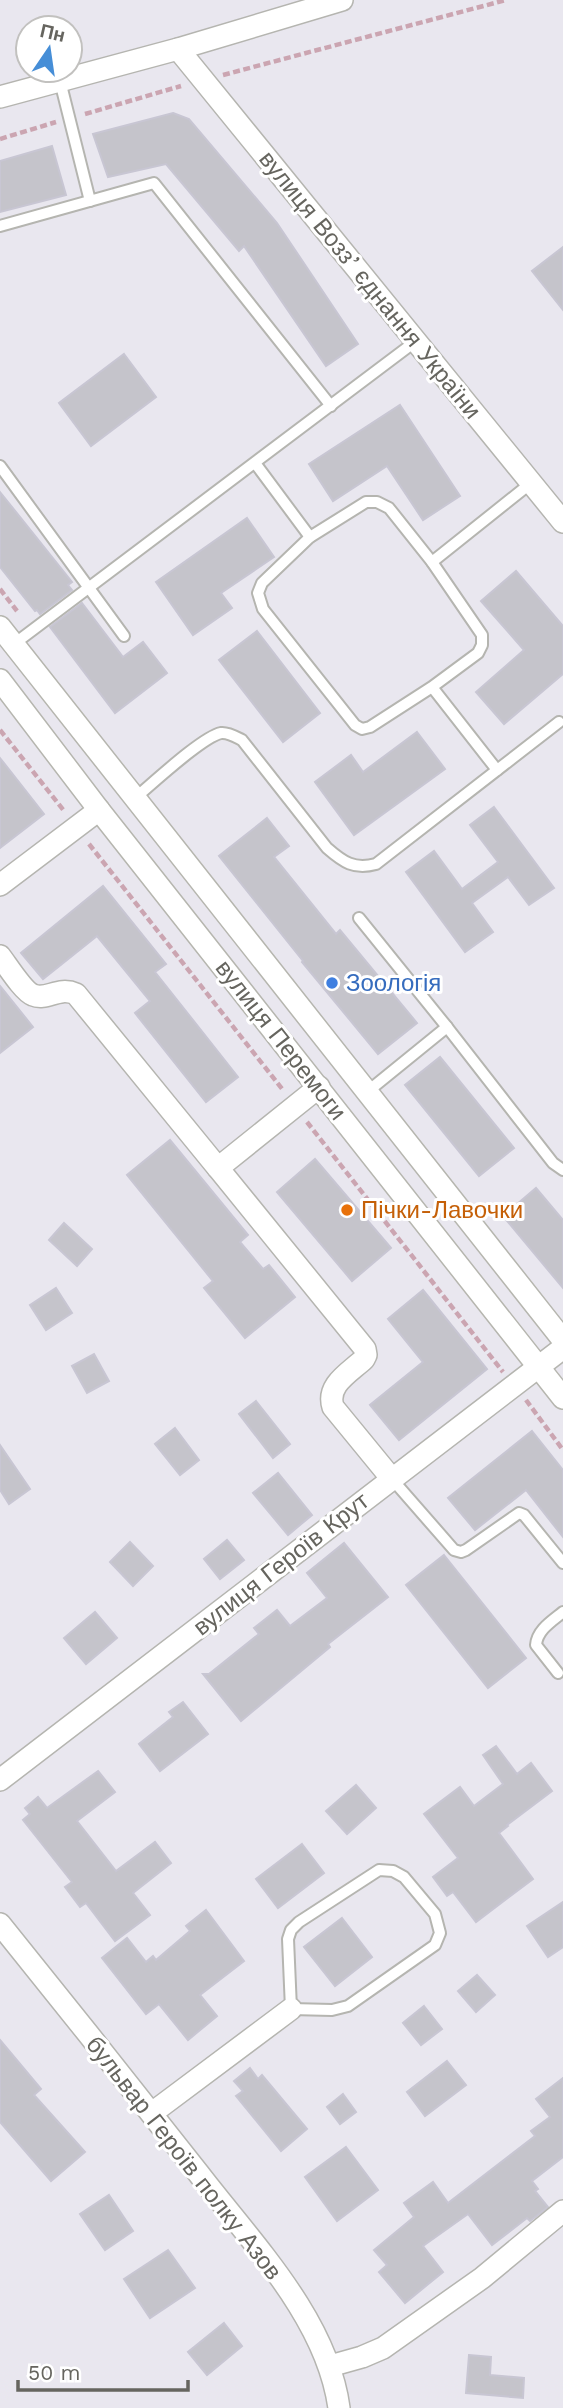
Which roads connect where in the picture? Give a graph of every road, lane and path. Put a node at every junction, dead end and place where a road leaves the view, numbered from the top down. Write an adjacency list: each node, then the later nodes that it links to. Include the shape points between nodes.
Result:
1 (342, 0): 3 (street)
2 (506, 0): 5 (path)
3 (178, 49): 4 (street); 14 (street, вулиця Воззʼєднання України)
4 (84, 74)
5 (223, 75)
6 (46, 84): 9 (street)
7 (61, 84): 10 (lane)
8 (182, 86): 10 (path)
9 (0, 97)
10 (69, 118): 11 (path); 12 (lane)
11 (0, 139)
12 (90, 201): 13 (lane); 15 (lane, via 154,183)
13 (0, 226)
14 (416, 341): 15 (lane); 18 (street, вулиця Воззʼєднання України)
15 (331, 405): 16 (lane)
16 (255, 463): 20 (lane); 22 (lane)
17 (0, 466): 22 (lane)
18 (531, 483): 19 (street, вулиця Воззʼєднання України); 21 (lane)
19 (563, 522)
20 (310, 537): 21 (lane, via 371,501 389,508); 27 (lane, via 262,583 258,593 263,610 350,720 362,729 370,727)
21 (432, 562): 27 (lane, via 479,628 482,645 478,653)
22 (90, 587): 24 (lane); 25 (lane)
23 (0, 626): 25 (street, вулиця Перемоги)
24 (124, 636)
25 (14, 644): 31 (street, вулиця Перемоги)
26 (0, 680): 32 (street, вулиця Перемоги)
27 (432, 687): 30 (lane)
28 (562, 722): 30 (lane)
29 (0, 730): 33 (path)
30 (497, 770): 31 (lane, via 376,864 364,867 354,867 327,848 247,746 232,735 222,733 206,740)
31 (135, 798): 39 (street, вулиця Перемоги)
32 (99, 810): 33 (street); 38 (street, вулиця Перемоги)
33 (76, 827): 34 (street); 40 (path)
34 (0, 885)
35 (359, 918): 37 (lane)
36 (0, 957): 41 (street, via 29,994 67,990 76,995)
37 (447, 1027): 39 (lane); 42 (lane)
38 (319, 1087): 40 (street); 45 (street, вулиця Перемоги)
39 (367, 1092): 43 (street, вулиця Перемоги)
40 (295, 1106): 41 (street); 46 (path)
41 (218, 1167): 49 (street, via 365,1349 364,1359 332,1388 330,1398)
42 (563, 1170)
43 (563, 1340)
44 (563, 1348): 45 (street, вулиця Героїв Крут)
45 (539, 1366): 46 (street, вулиця Героїв Крут); 47 (street, вулиця Перемоги)
46 (514, 1386): 48 (path); 49 (street, вулиця Героїв Крут)
47 (563, 1398)
48 (563, 1450)
49 (392, 1479): 50 (lane, via 453,1550 466,1550 519,1513); 53 (street, вулиця Героїв Крут)
50 (563, 1563)
51 (563, 1612): 52 (lane, via 536,1640)
52 (558, 1672)
53 (0, 1780)
54 (0, 1924): 56 (street, бульвар Героїв полку Азов)
55 (291, 2009): 55 (lane, via 291,1930 379,1870 404,1877 438,1920 440,1933 435,1945 348,2006); 56 (street)
56 (152, 2113): 58 (street, бульвар Героїв полку Азов, via 275,2273 305,2316)
57 (563, 2211): 58 (street, via 482,2278 383,2348)
58 (330, 2366): 59 (street, бульвар Героїв полку Азов)
59 (339, 2408)

